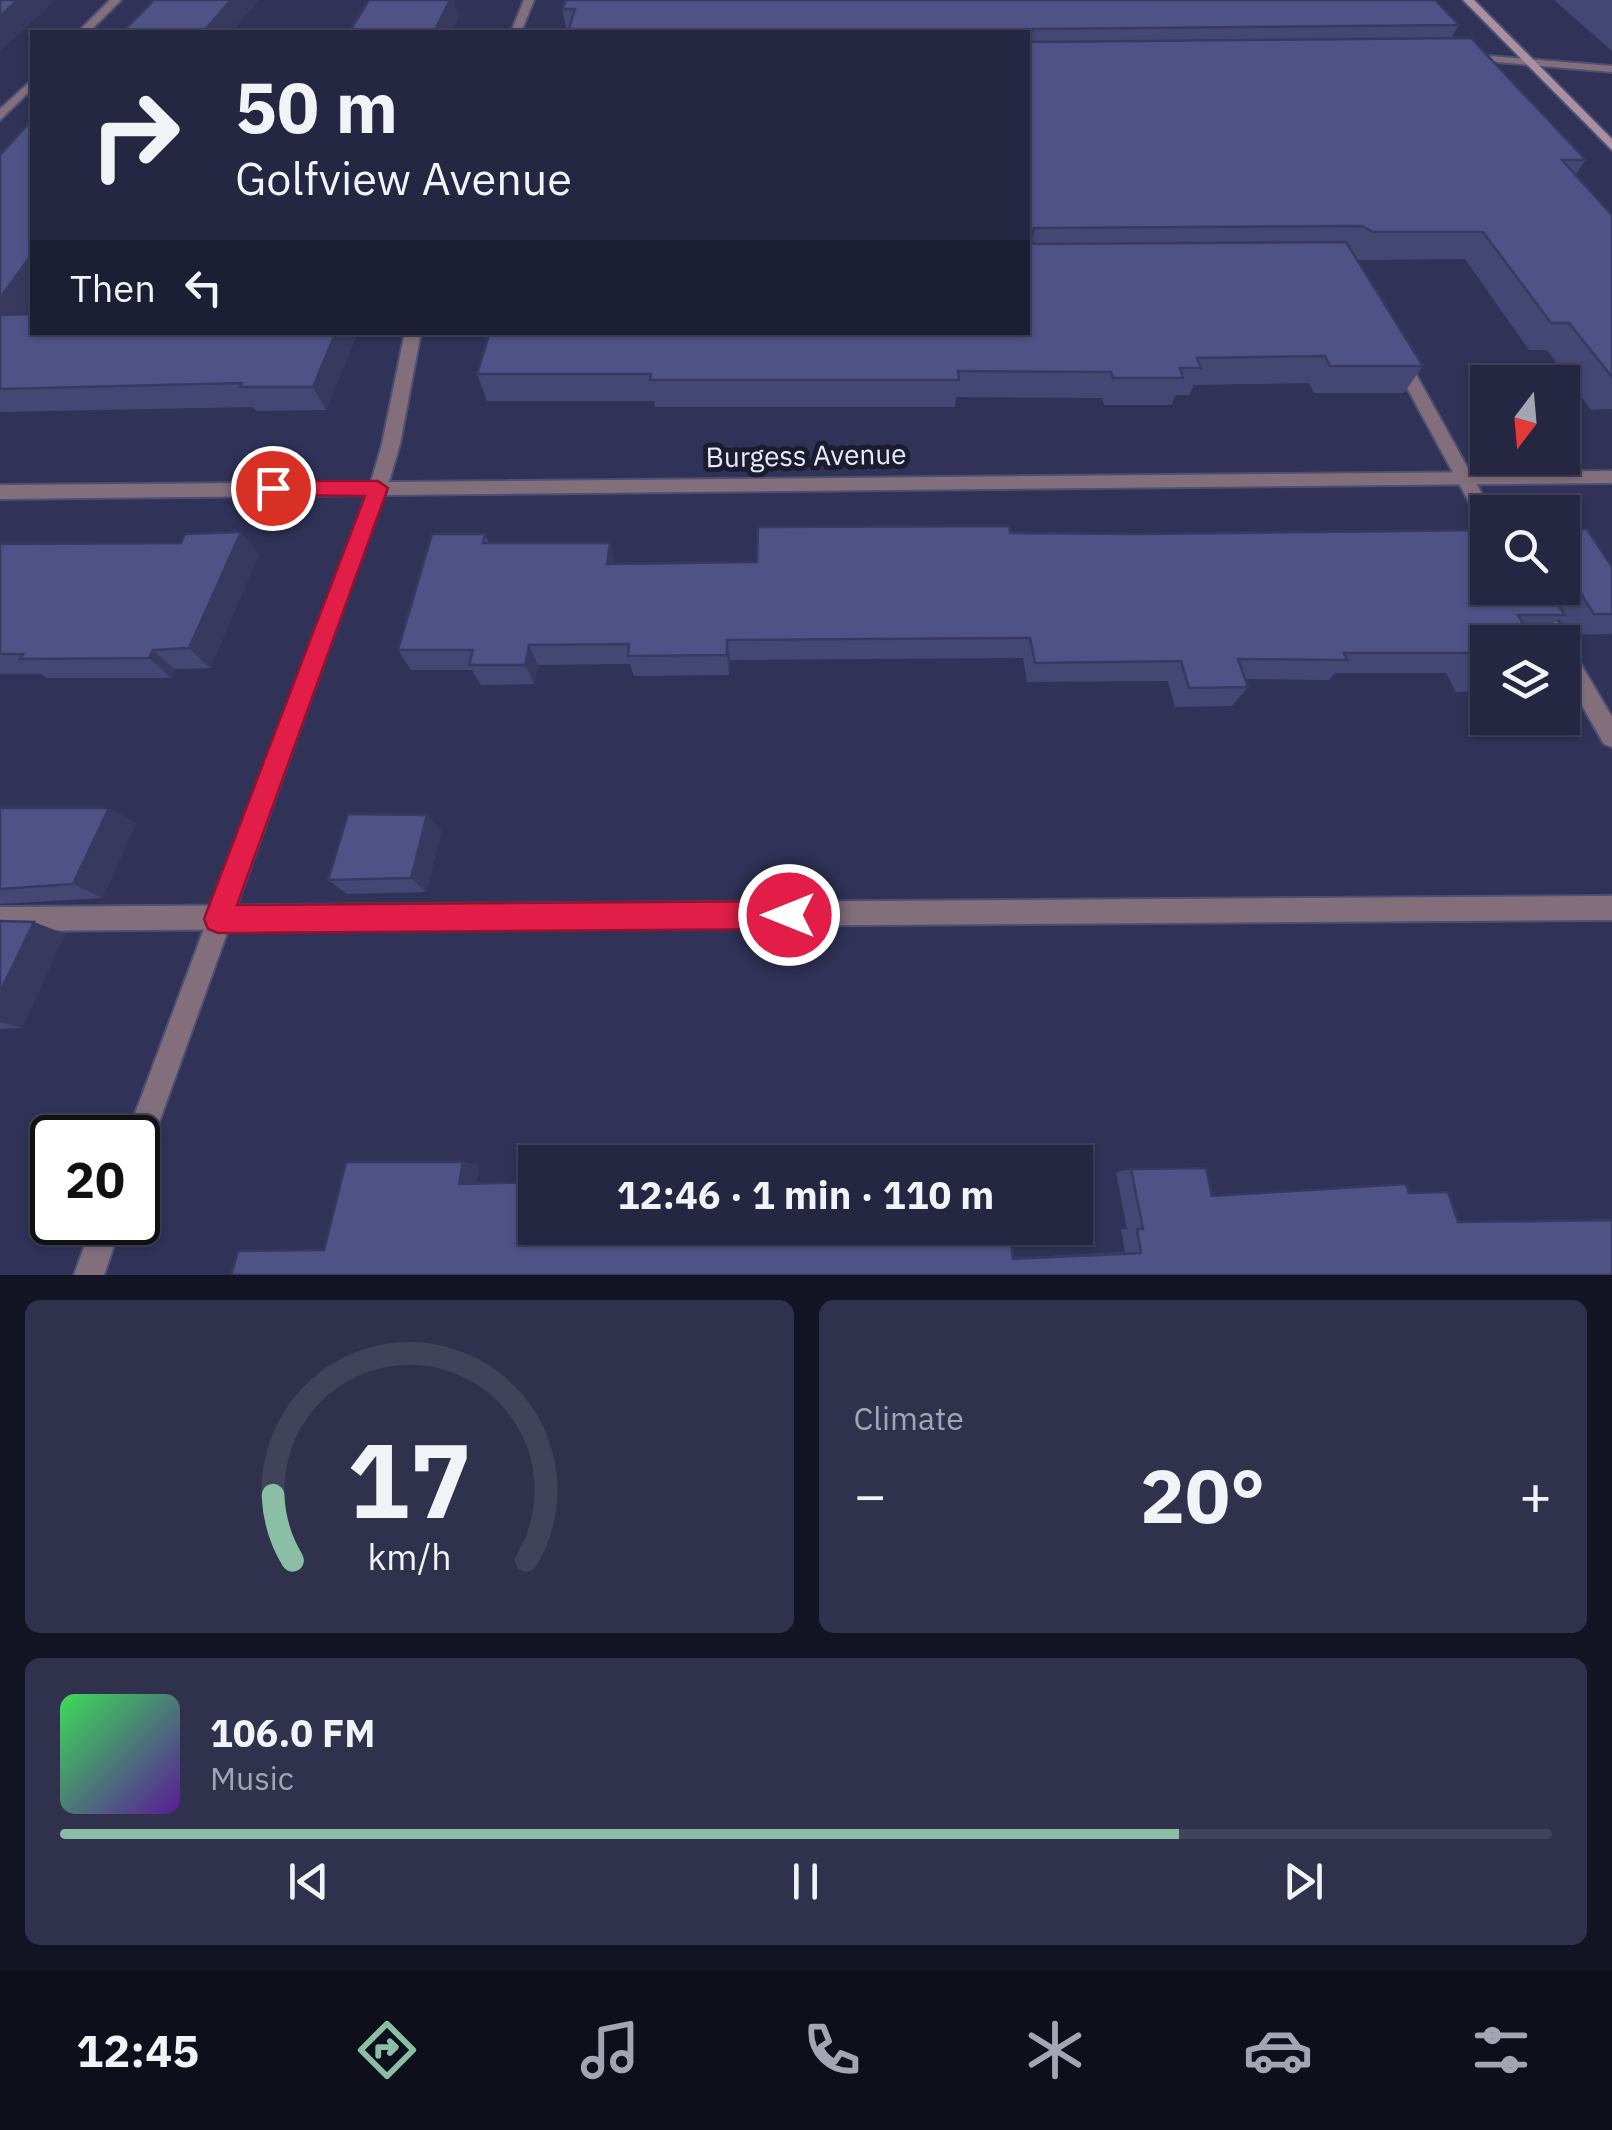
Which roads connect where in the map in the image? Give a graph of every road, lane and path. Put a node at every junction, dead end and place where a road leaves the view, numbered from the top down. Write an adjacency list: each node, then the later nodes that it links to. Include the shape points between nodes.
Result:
1 (116, 0): 4 (street)
2 (529, 0): 5 (street)
3 (1468, 0): 7 (main road)
4 (86, 30)
5 (517, 30)
6 (1446, 57): 7 (street)
7 (1531, 63): 8 (street); 11 (main road)
8 (1612, 69)
9 (30, 86): 10 (street)
10 (0, 116)
11 (1612, 146)
12 (413, 335): 16 (street)
13 (1390, 343): 14 (street)
14 (1461, 476): 15 (street, Burgess Avenue); 16 (street, Burgess Avenue); 18 (street)
15 (1612, 477)
16 (378, 488): 17 (street, Burgess Avenue); 23 (street)
17 (0, 492)
18 (1472, 495)
19 (1580, 682): 20 (street)
20 (1612, 736)
21 (1612, 908): 23 (street)
22 (0, 919): 23 (street)
23 (218, 919): 24 (street)
24 (148, 1115)
25 (100, 1245): 26 (street)
26 (89, 1275)

